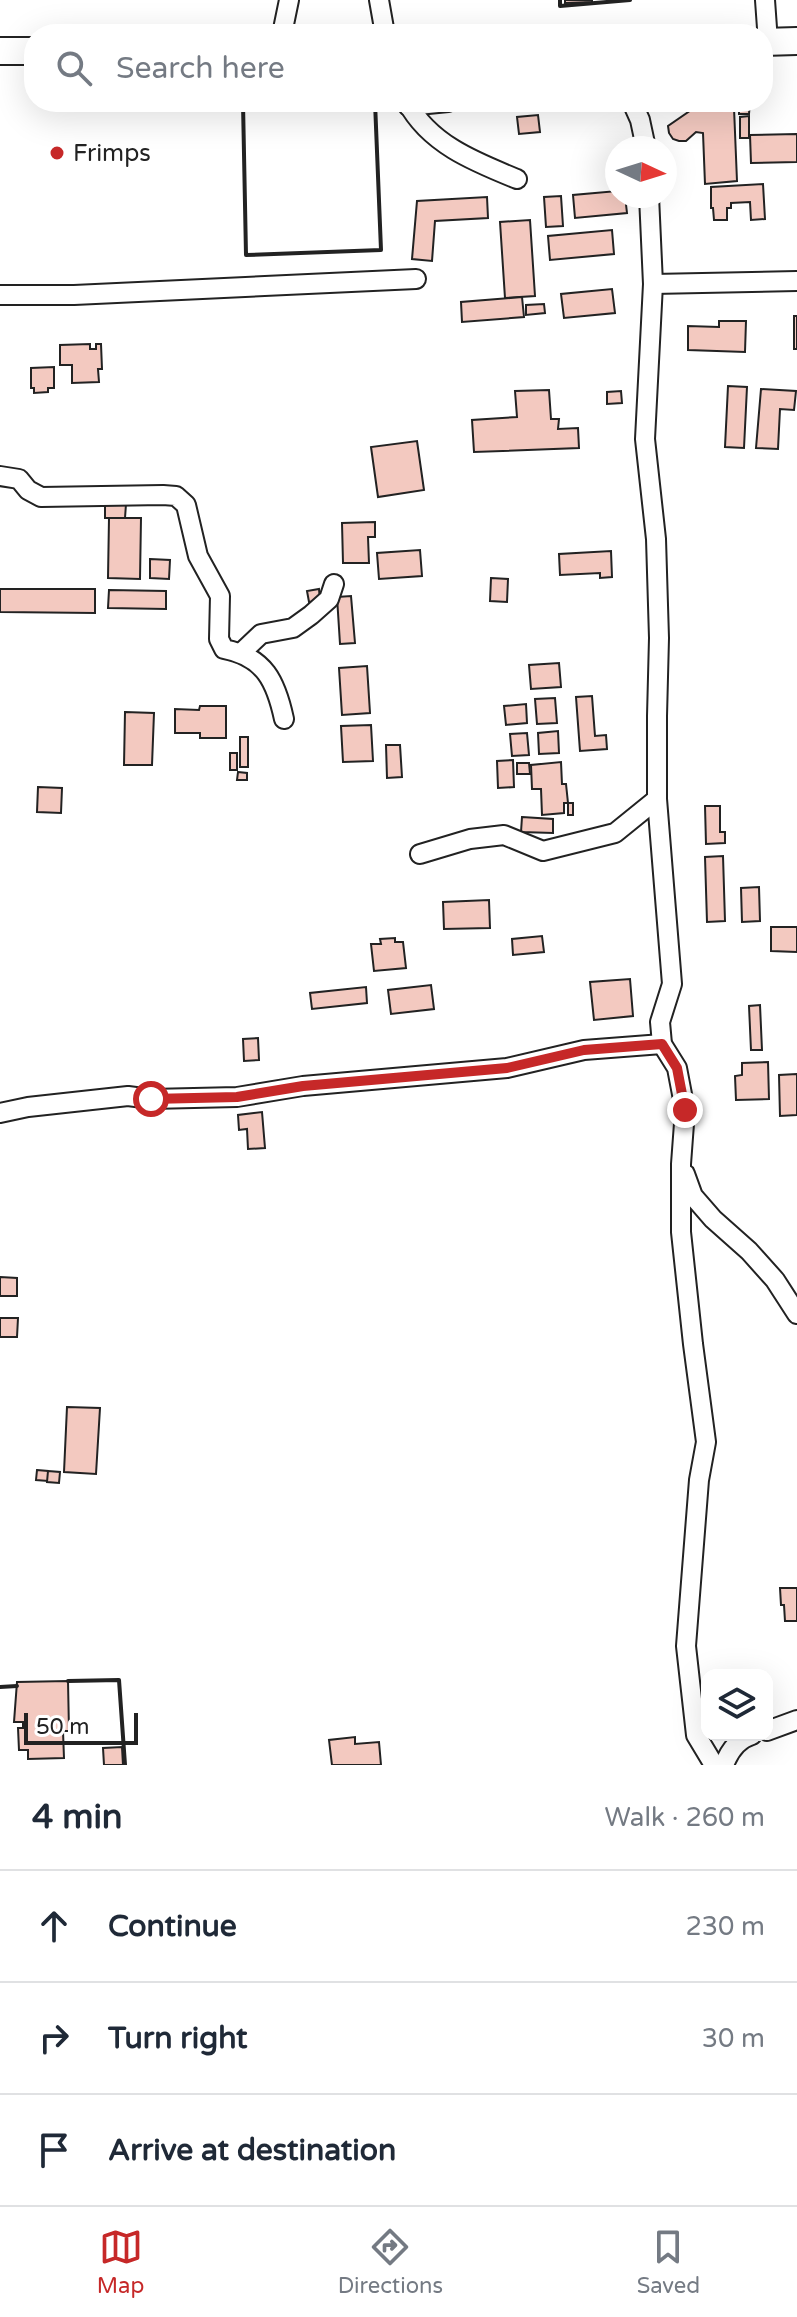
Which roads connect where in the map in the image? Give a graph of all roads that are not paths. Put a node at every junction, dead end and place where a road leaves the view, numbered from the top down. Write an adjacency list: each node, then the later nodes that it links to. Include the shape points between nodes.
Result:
1 (289, 0): 4 (street)
2 (379, 0): 5 (street)
3 (765, 0): 6 (street)
4 (284, 24)
5 (383, 24)
6 (766, 24)
7 (797, 41): 8 (highway)
8 (773, 42)
9 (0, 51): 10 (highway)
10 (24, 51)
11 (415, 112): 14 (street, via 446,145)
12 (636, 112): 13 (street)
13 (643, 136)
14 (517, 179)
15 (650, 208): 18 (street)
16 (416, 279): 19 (street)
17 (797, 281): 18 (street)
18 (653, 284): 24 (street, via 645,439 659,624)
19 (0, 295)
20 (0, 476): 22 (street, via 19,479 41,497 176,496 186,505 198,556 220,596 219,639 224,649)
21 (334, 584): 22 (street, via 329,599 311,615 293,628 261,634)
22 (242, 652): 23 (street, via 278,690)
23 (284, 719)
24 (657, 799): 25 (street, via 615,833 543,851 504,835); 26 (street, via 672,984 660,1022)
25 (420, 854)
26 (662, 1044): 27 (street, via 584,1050 507,1068 237,1097 128,1096); 28 (street, via 677,1068 685,1110)
27 (0, 1113)
28 (681, 1164): 29 (street, via 693,1196 775,1280); 33 (street, via 681,1232 706,1442 686,1646 696,1735)
29 (797, 1314)
30 (797, 1720): 31 (street)
31 (773, 1729)
32 (740, 1741): 34 (street)
33 (714, 1765)
34 (724, 1765)

